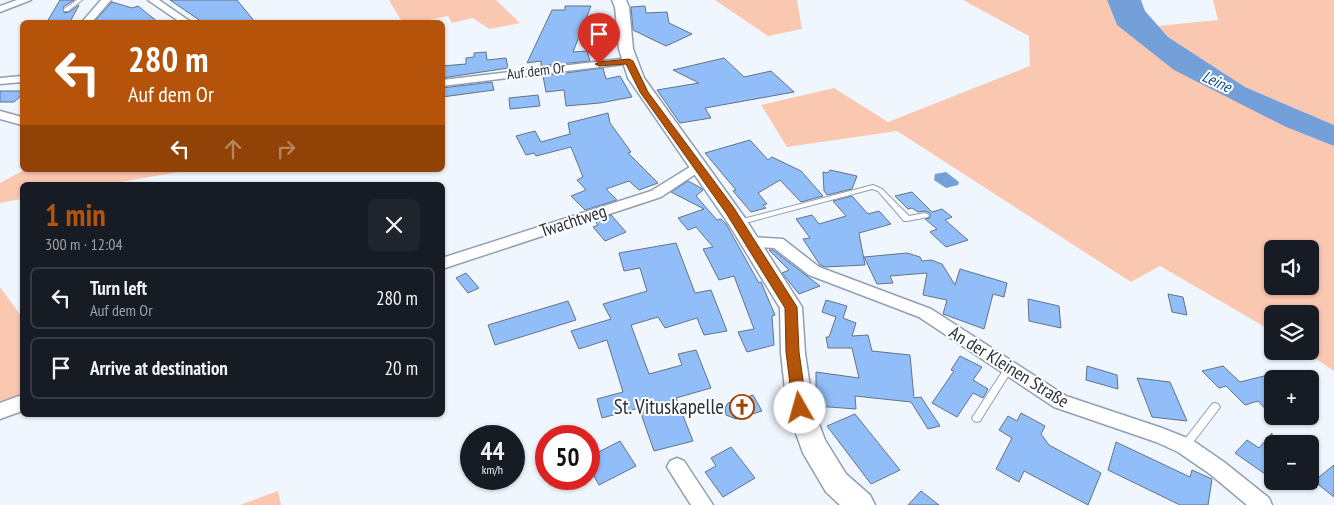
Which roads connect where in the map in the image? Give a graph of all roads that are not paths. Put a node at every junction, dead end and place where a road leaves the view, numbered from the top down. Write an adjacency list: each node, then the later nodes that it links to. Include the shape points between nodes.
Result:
1 (26, 0): 6 (street)
2 (80, 0): 7 (lane)
3 (106, 0): 8 (street)
4 (153, 0): 9 (street)
5 (619, 0): 10 (main road)
6 (0, 9)
7 (66, 10)
8 (89, 20)
9 (183, 20)
10 (629, 61): 13 (street, Auf dem Or); 16 (main road, via 644,92)
11 (20, 79): 12 (street)
12 (0, 81)
13 (445, 82)
14 (0, 115): 15 (street)
15 (20, 120)
16 (698, 166): 18 (main road); 20 (street, Twachtweg, via 656,194)
17 (924, 215): 18 (lane, via 907,219 880,190 873,187)
18 (738, 223): 19 (main road)
19 (750, 242): 21 (street, An der Kleinen Straße, via 778,243 814,271 919,310); 29 (main road, via 791,307 800,408 813,445 836,483)
20 (445, 263)
21 (1008, 368): 25 (lane); 26 (street, An der Kleinen Straße, via 1060,402)
22 (20, 404): 24 (street)
23 (1215, 407): 26 (lane)
24 (0, 411)
25 (977, 418)
26 (1185, 446): 30 (street, An der Kleinen Straße, via 1218,468)
27 (677, 467): 28 (street)
28 (702, 505)
29 (860, 505)
30 (1262, 505)

